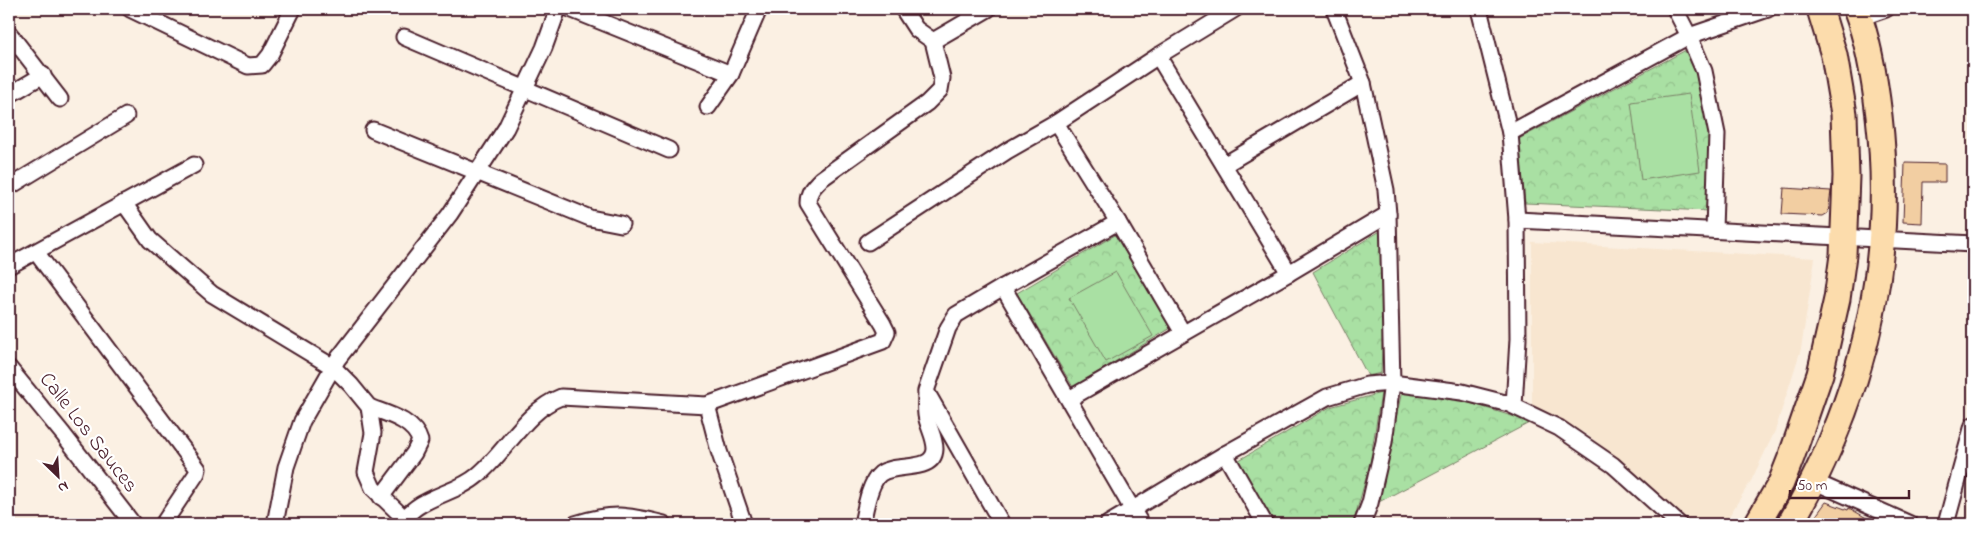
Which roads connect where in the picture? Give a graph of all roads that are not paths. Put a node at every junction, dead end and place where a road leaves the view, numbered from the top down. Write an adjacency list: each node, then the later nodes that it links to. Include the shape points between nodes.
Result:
1 (130, 9): 2 (street, via 248,66 262,65 270,55)
2 (293, 9)
3 (558, 9): 25 (street)
4 (570, 9): 22 (street)
5 (759, 9): 22 (street)
6 (903, 9): 20 (street, via 916,29)
7 (988, 9): 20 (street)
8 (1235, 9): 15 (street)
9 (1334, 9): 24 (street)
10 (1480, 9): 32 (street)
11 (1675, 9): 18 (street)
12 (1768, 9): 18 (street)
13 (1820, 9): 44 (main road, via 1834,54 1844,114)
14 (1886, 9): 16 (street)
15 (1219, 13): 21 (street)
16 (1858, 13): 45 (main road, via 1876,90 1882,141)
17 (9, 33): 23 (street)
18 (1689, 36): 32 (street); 43 (street, via 1704,71 1717,134)
19 (404, 37): 25 (street)
20 (933, 41): 58 (street, via 942,78 940,90 927,103 821,179 808,196 808,203 883,324 887,332 883,341)
21 (1158, 56): 30 (street); 35 (street)
22 (731, 74): 28 (street)
23 (43, 75): 26 (street); 27 (street)
24 (1363, 83): 35 (street); 39 (street, via 1386,190)
25 (525, 88): 33 (street); 36 (street, via 506,128)
26 (9, 95)
27 (60, 99)
28 (708, 107)
29 (126, 116): 37 (street)
30 (1056, 123): 41 (street); 46 (street, via 1007,151)
31 (373, 130): 36 (street)
32 (1510, 132): 40 (street)
33 (669, 150)
34 (194, 165): 38 (street)
35 (1224, 165): 50 (street)
36 (477, 172): 42 (street, via 590,218); 53 (street, via 450,214)
37 (9, 187)
38 (124, 203): 48 (street); 53 (street, via 150,240 212,294)
39 (1388, 214): 50 (street); 55 (street)
40 (1517, 220): 43 (street); 59 (street, via 1518,338)
41 (1118, 222): 51 (street); 52 (street)
42 (621, 224)
43 (1714, 230): 44 (street)
44 (1844, 236): 45 (street); 81 (main road, via 1837,299 1820,374 1784,476)
45 (1882, 240): 47 (street); 64 (main road, via 1874,305 1864,351 1839,427)
46 (868, 242)
47 (1973, 244)
48 (36, 252): 49 (street); 69 (street, via 198,469)
49 (9, 266)
50 (1289, 273): 52 (street)
51 (1003, 287): 56 (street, via 956,315 948,328); 57 (street)
52 (1183, 333): 57 (street)
53 (333, 367): 60 (street); 70 (street, via 302,421 286,467)
54 (9, 368): 68 (street, Calle Los Sauces)
55 (1392, 383): 59 (street, via 1462,392); 62 (street, via 1367,385 1328,398); 79 (street, via 1384,442)
56 (926, 390): 74 (street, via 926,415 935,450 930,460 918,467 895,467 879,474 870,489); 75 (street)
57 (1069, 399): 66 (street)
58 (707, 405): 67 (street, via 561,397 548,402 530,418 478,476 418,506); 73 (street)
59 (1514, 406): 80 (street, via 1589,447)
60 (369, 407): 65 (street, via 373,433 366,472 372,488); 65 (street, via 398,418 417,432 420,441)
61 (1973, 425): 63 (street)
62 (1225, 454): 66 (street); 78 (street)
63 (1969, 460): 84 (street)
64 (1815, 482): 82 (main road); 83 (street)
65 (381, 497): 67 (street)
66 (1132, 510): 76 (street); 77 (street)
67 (401, 521)
68 (133, 524)
69 (163, 524)
70 (275, 524)
71 (575, 524): 72 (street, via 621,515)
72 (664, 524)
73 (744, 524)
74 (862, 524)
75 (1002, 524)
76 (1108, 524)
77 (1141, 524)
78 (1265, 524)
79 (1362, 524)
80 (1678, 524)
81 (1757, 524)
82 (1790, 524)
83 (1910, 524)
84 (1946, 524)

